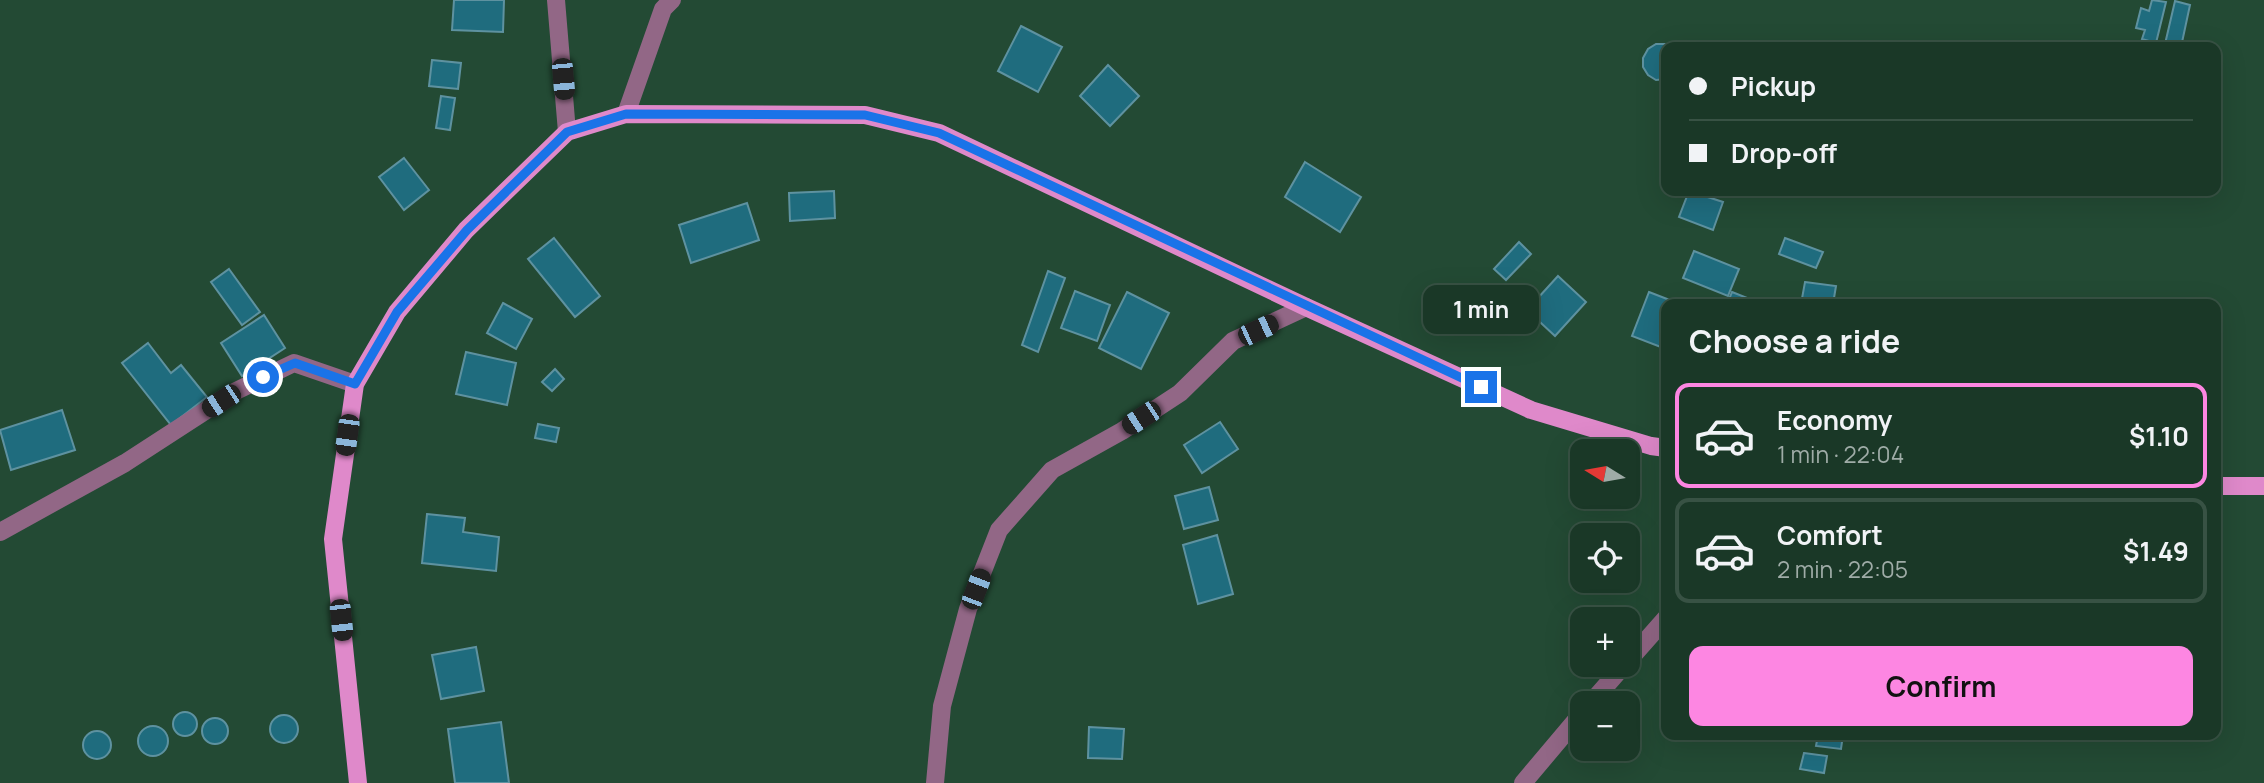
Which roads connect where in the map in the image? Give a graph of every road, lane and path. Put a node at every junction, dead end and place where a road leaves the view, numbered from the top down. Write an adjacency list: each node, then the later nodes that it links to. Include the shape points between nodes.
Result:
1 (556, 0): 4 (street)
2 (672, 0): 3 (street, via 663,9)
3 (626, 114): 4 (main road); 5 (main road, via 865,115 939,133)
4 (567, 132): 6 (main road, via 467,230 397,312)
5 (1306, 307): 7 (main road, via 1531,410); 17 (street, via 1233,341 1180,393 1052,470 999,530 968,609 942,706)
6 (355, 384): 10 (street, via 295,363 236,391 125,463); 16 (main road, via 333,539)
7 (1661, 447)
8 (2221, 486): 9 (main road)
9 (2264, 486)
10 (0, 532)
11 (1661, 624): 12 (street)
12 (1640, 647)
13 (1614, 677): 14 (street)
14 (1601, 691)
15 (1570, 727): 18 (street)
16 (358, 783)
17 (934, 783)
18 (1523, 783)

